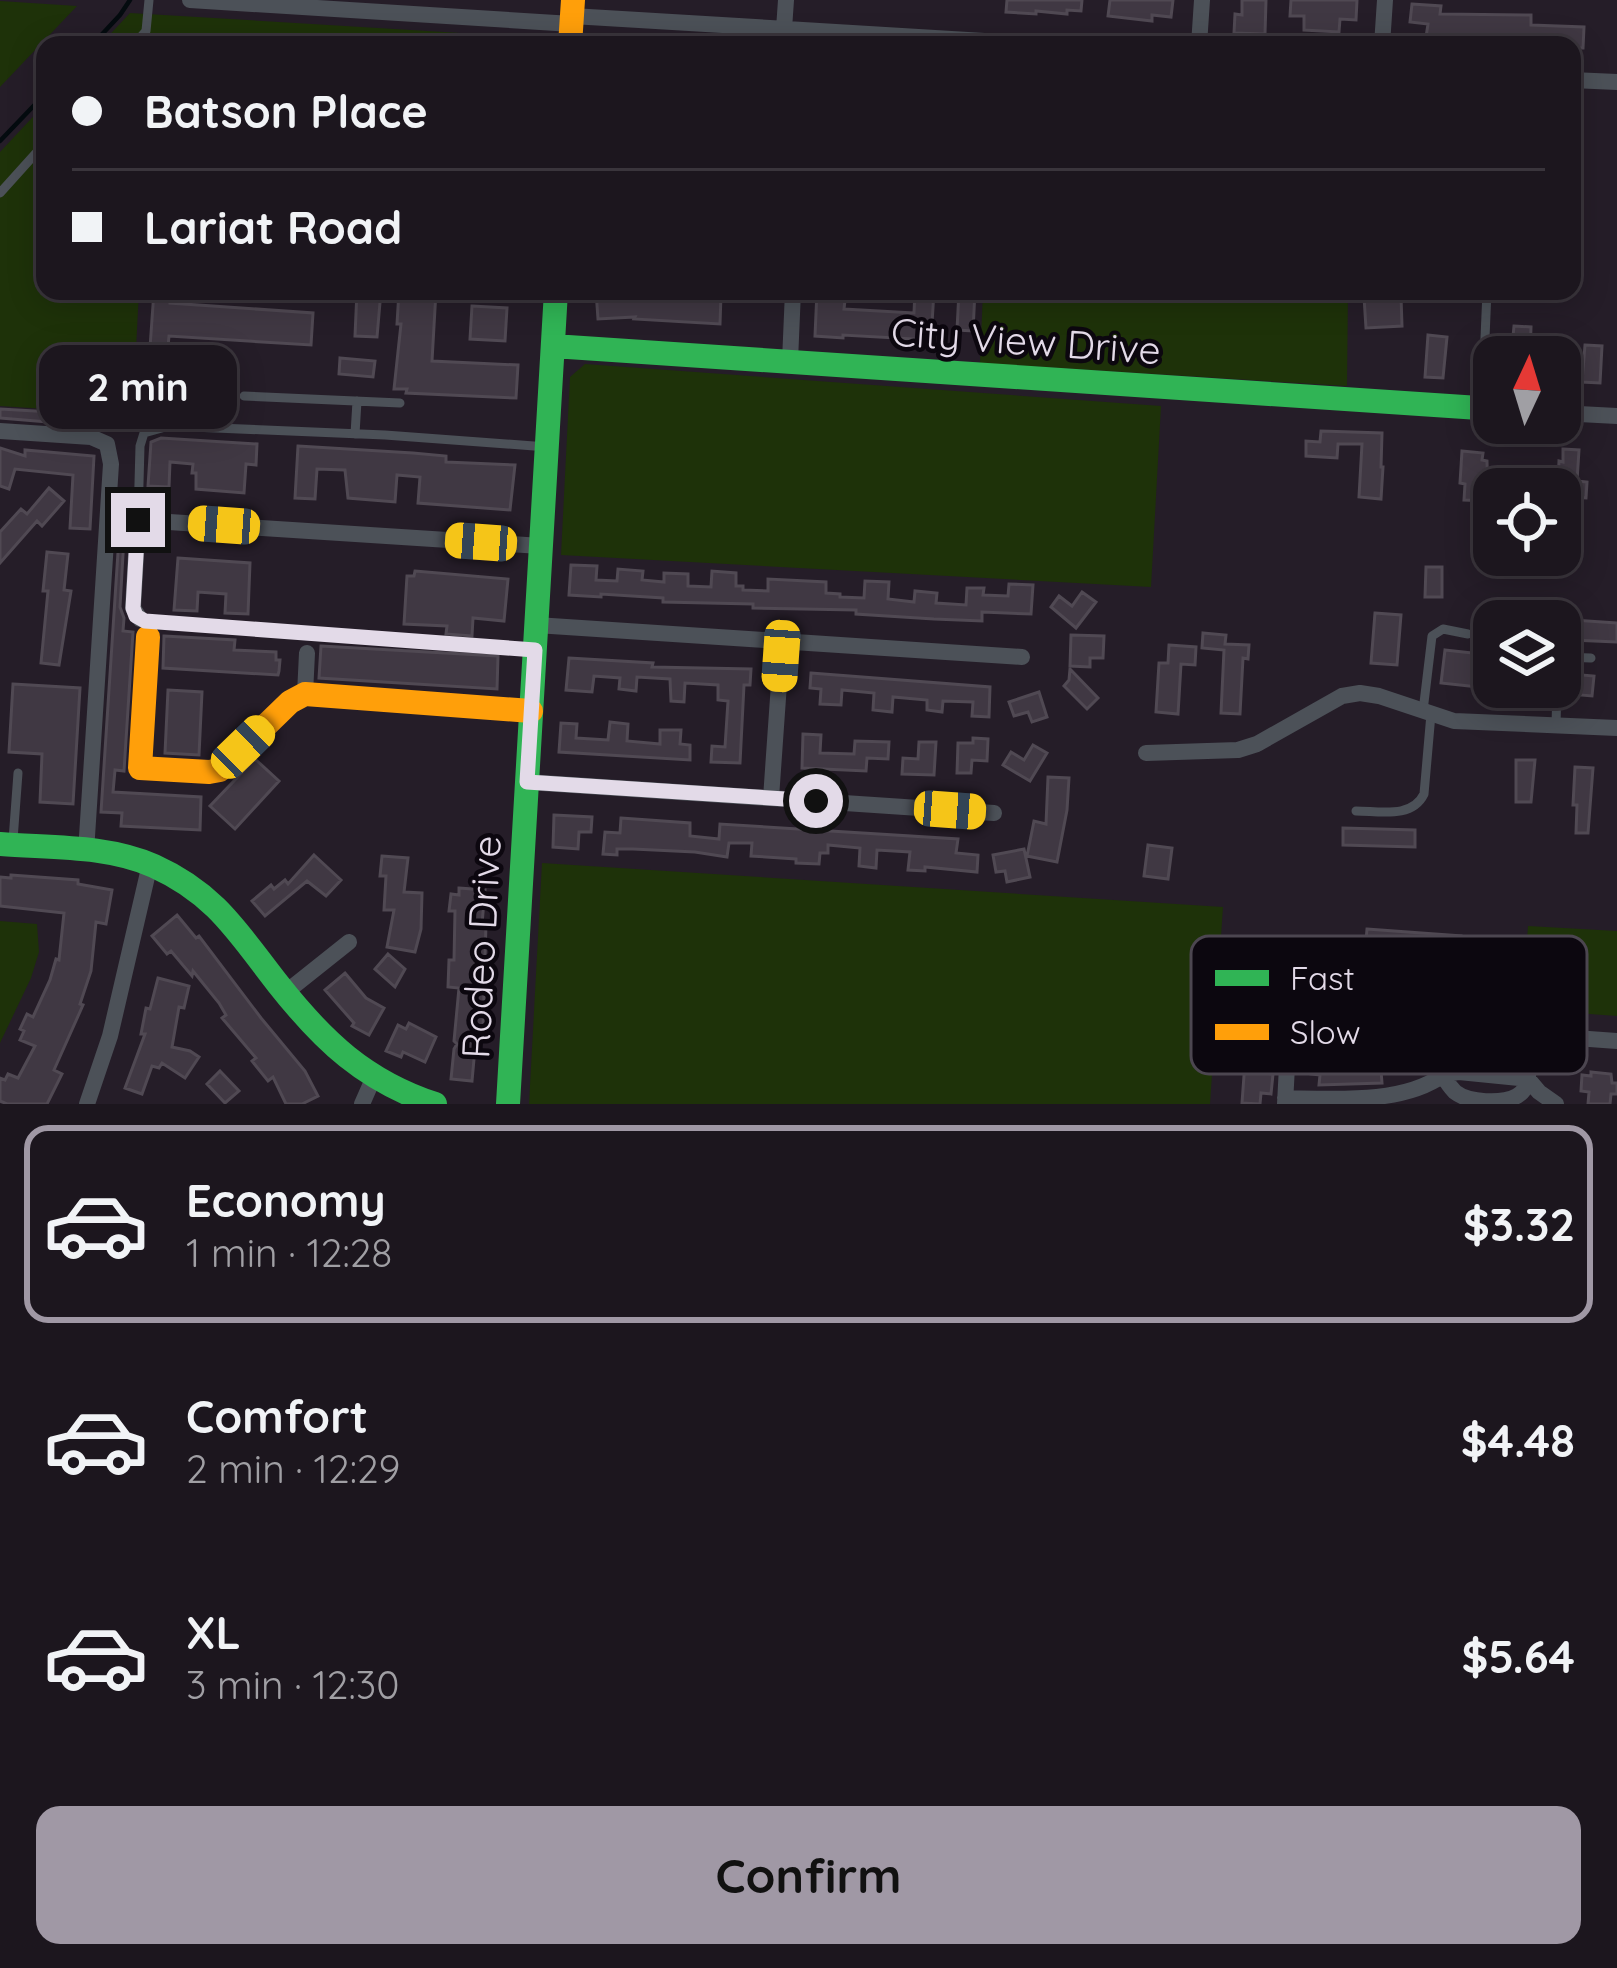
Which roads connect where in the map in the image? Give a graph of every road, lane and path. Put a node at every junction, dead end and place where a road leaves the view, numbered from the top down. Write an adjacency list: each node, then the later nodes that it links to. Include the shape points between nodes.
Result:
1 (149, 0): 9 (lane)
2 (190, 0): 6 (street)
3 (786, 0): 8 (street)
4 (1202, 0): 11 (street)
5 (1385, 0): 12 (street)
6 (285, 3): 7 (street)
7 (572, 21): 8 (street)
8 (784, 28): 10 (street)
9 (142, 36)
10 (911, 36)
11 (1200, 36)
12 (1383, 36)
13 (1581, 80): 14 (street)
14 (1617, 82)
15 (36, 153): 16 (lane)
16 (0, 194)
17 (556, 300): 21 (street, Rodeo Drive)
18 (793, 300): 22 (street)
19 (1487, 300): 20 (lane)
20 (1487, 336)
21 (553, 346): 22 (street, City View Drive); 31 (street, Rodeo Drive)
22 (790, 362): 26 (street, City View Drive)
23 (244, 396): 24 (lane)
24 (357, 401): 25 (lane); 30 (lane)
25 (400, 404)
26 (1473, 407)
27 (1581, 414): 28 (street)
28 (1617, 416)
29 (0, 431): 55 (street, via 107,444)
30 (355, 434): 31 (lane); 32 (lane, via 152,429 140,446)
31 (547, 447): 33 (street, Rodeo Drive)
32 (138, 520): 33 (street); 34 (street, via 133,608)
33 (541, 546): 36 (street, Rodeo Drive)
34 (145, 626): 36 (lane); 42 (street, via 140,768 220,770)
35 (1468, 634): 45 (lane, via 1443,629 1432,637)
36 (536, 637): 37 (street); 44 (street, Rodeo Drive)
37 (782, 641): 39 (street); 51 (street)
38 (307, 653): 42 (street)
39 (1022, 657)
40 (1581, 658): 41 (lane)
41 (1591, 658)
42 (305, 694): 44 (street)
43 (1556, 708): 46 (lane)
44 (531, 711): 50 (street, Rodeo Drive)
45 (1427, 712): 46 (street, via 1454,721); 48 (street, via 1379,696 1342,696 1238,750); 52 (lane, via 1419,805)
46 (1556, 725): 47 (street)
47 (1617, 728)
48 (1146, 753)
49 (18, 773): 54 (lane)
50 (527, 782): 51 (street); 71 (street, Rodeo Drive)
51 (771, 798): 53 (street)
52 (1356, 811)
53 (994, 813)
54 (6, 845): 55 (street)
55 (86, 852): 56 (street)
56 (150, 864): 58 (street, via 223,912); 68 (street)
57 (349, 942): 58 (street)
58 (285, 993): 65 (street, via 328,1044)
59 (1587, 1038): 60 (street)
60 (1617, 1040)
61 (1460, 1074): 64 (street)
62 (1486, 1074): 66 (street)
63 (1528, 1074): 66 (street)
64 (1443, 1075): 66 (street, via 1460,1096 1481,1101 1515,1097); 67 (street, via 1395,1101)
65 (373, 1079): 69 (street); 70 (street)
66 (1528, 1079): 72 (street)
67 (1285, 1101)
68 (95, 1102)
69 (362, 1104)
70 (435, 1104)
71 (508, 1104)
72 (1556, 1104)

